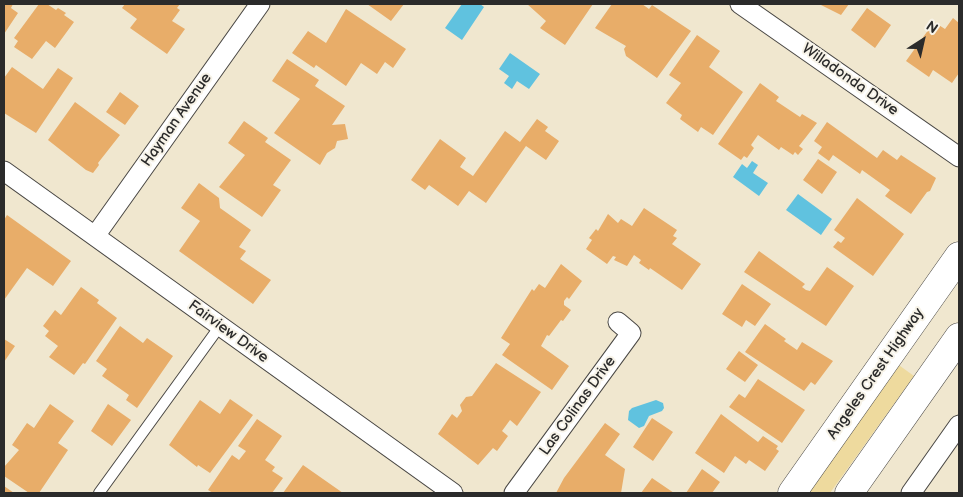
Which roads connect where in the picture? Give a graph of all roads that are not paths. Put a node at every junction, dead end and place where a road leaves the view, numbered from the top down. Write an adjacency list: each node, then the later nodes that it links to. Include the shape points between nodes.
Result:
1 (260, 4): 5 (street, Hayman Avenue)
2 (740, 4): 3 (street, Willadonda Drive)
3 (959, 157)
4 (4, 171): 5 (street, Fairview Drive)
5 (95, 236): 8 (street, Fairview Drive)
6 (959, 256): 14 (main road, Angeles Crest Highway)
7 (618, 322): 13 (street, Las Colinas Drive, via 631,333)
8 (220, 326): 11 (lane); 12 (street, Fairview Drive)
9 (959, 337): 15 (main road)
10 (959, 425): 16 (street)
11 (99, 493)
12 (453, 493)
13 (514, 493)
14 (792, 493)
15 (849, 493)
16 (911, 493)

